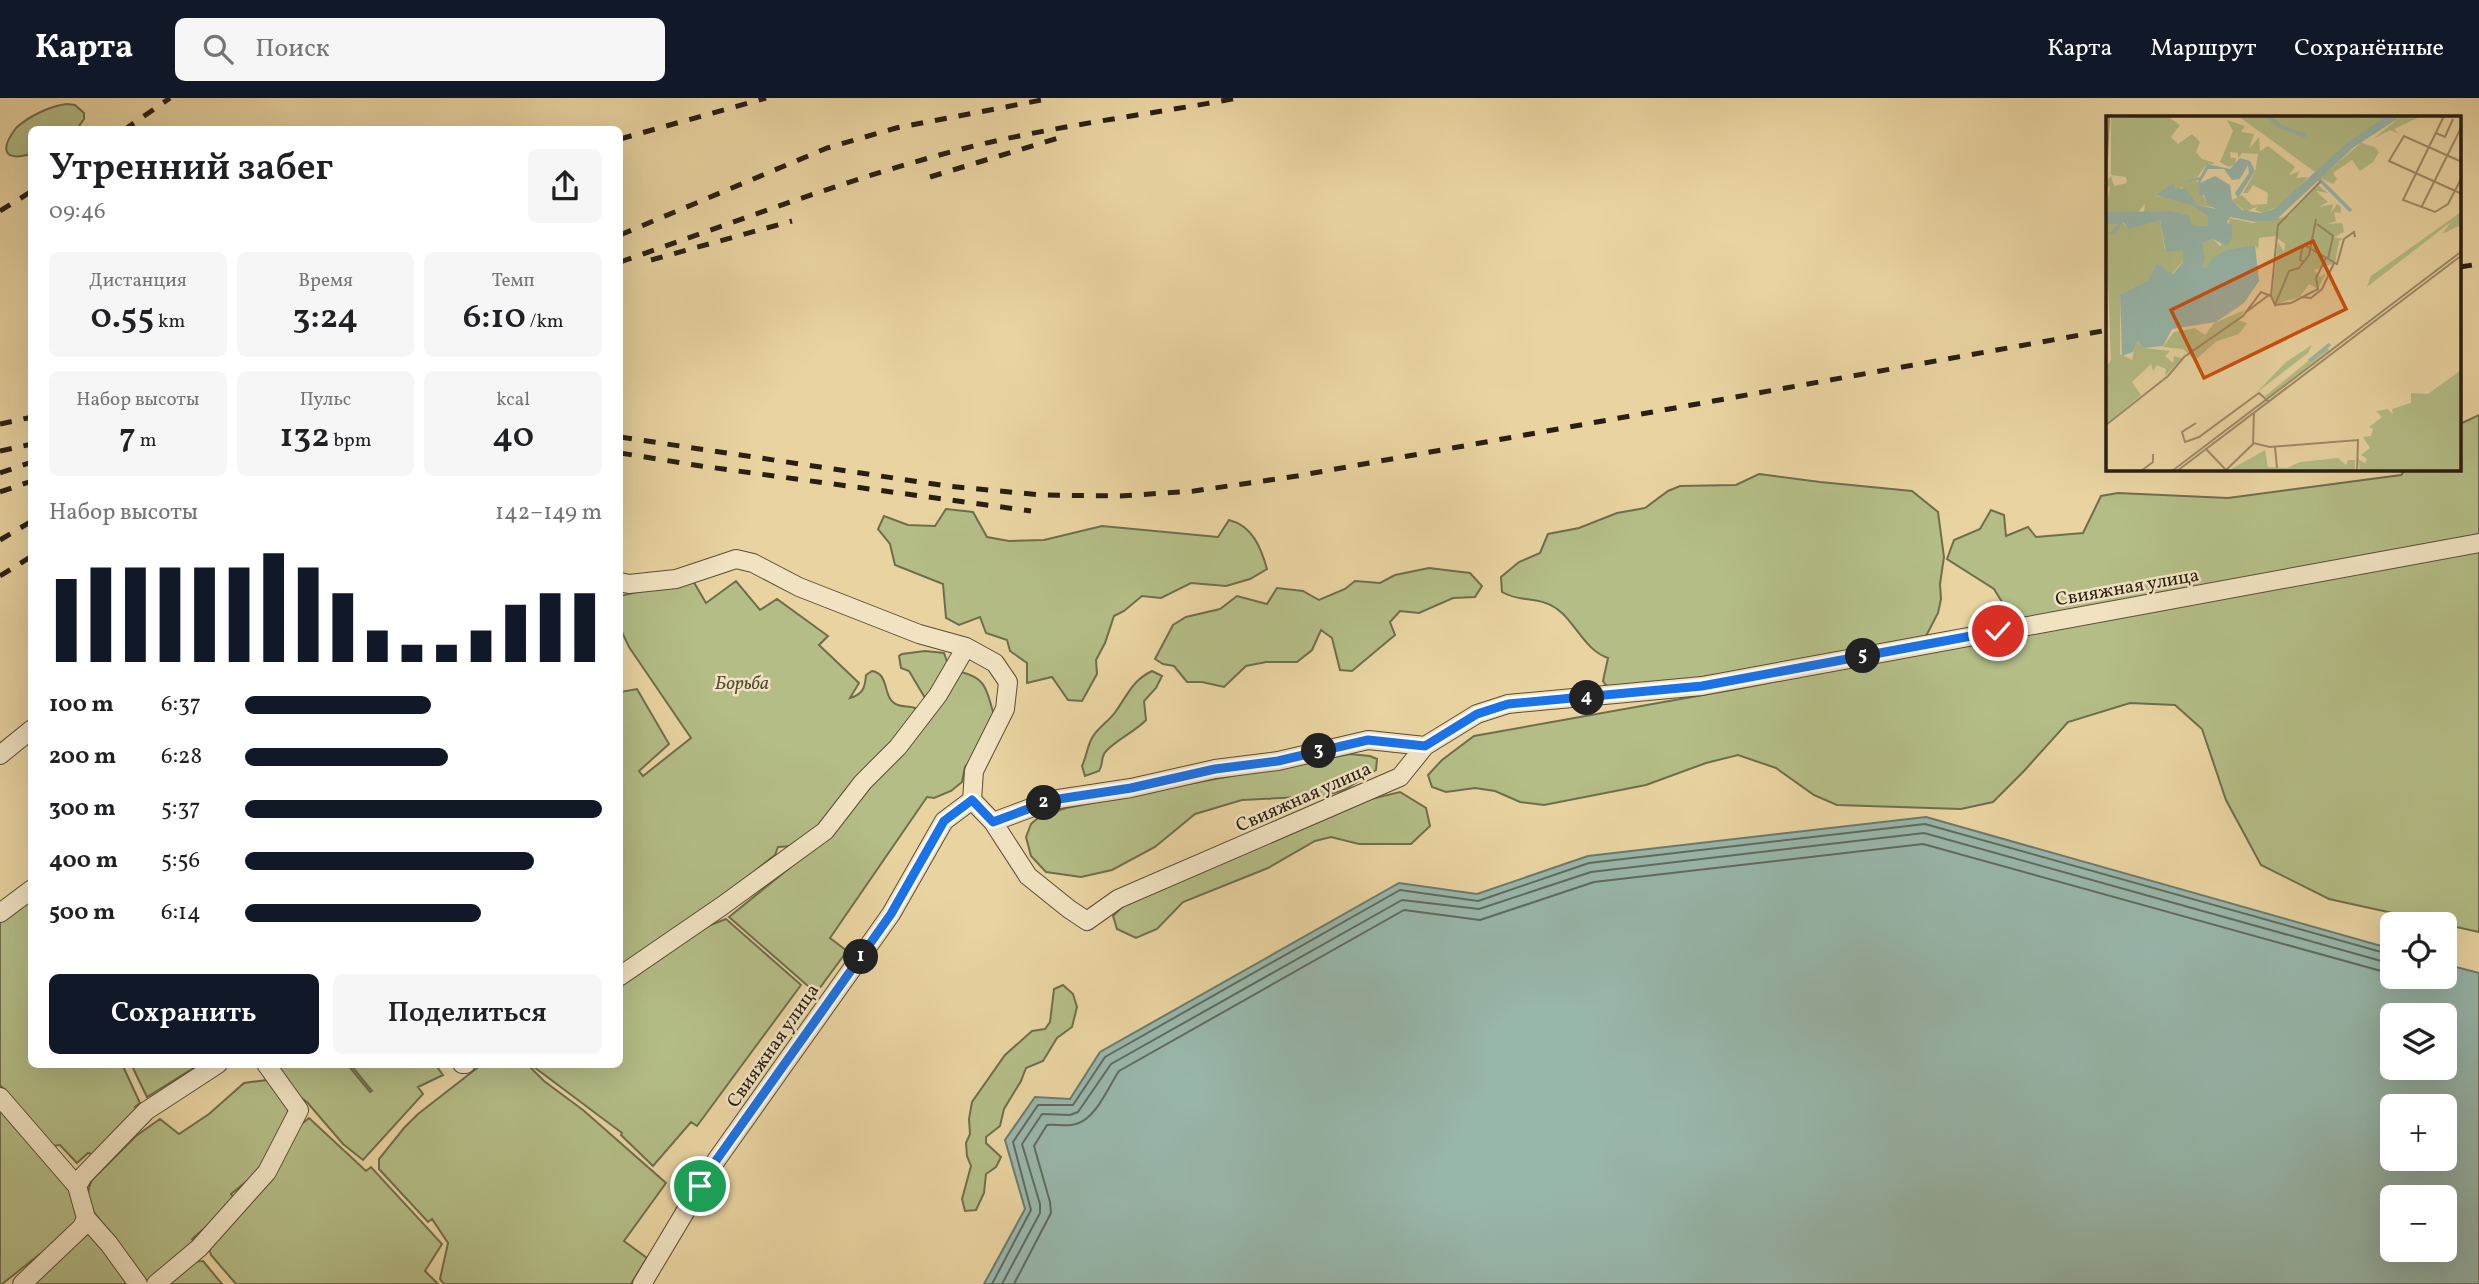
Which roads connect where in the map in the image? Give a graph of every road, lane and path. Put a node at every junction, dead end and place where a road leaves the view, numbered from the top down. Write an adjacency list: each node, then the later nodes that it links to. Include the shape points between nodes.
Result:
1 (2479, 543): 5 (street, Свияжная улица, via 1702,686 1508,704 1477,714)
2 (623, 583): 3 (street, via 676,579 736,559 919,634)
3 (967, 648): 7 (street, via 995,663 1007,682 1005,709 974,771); 11 (street, via 906,737 825,831)
4 (28, 732): 6 (street)
5 (1425, 746): 8 (street, via 1368,740 1278,761 1052,800); 8 (street, Свияжная улица, via 1400,777 1118,899 1087,921 1028,876)
6 (0, 755)
7 (972, 800): 8 (street, Свияжная улица); 20 (street, Свияжная улица, via 944,821 891,914 715,1162)
8 (993, 822)
9 (28, 892): 10 (street)
10 (0, 913)
11 (623, 974)
12 (212, 1068): 15 (street, via 146,1111)
13 (269, 1068): 19 (street, via 299,1110 273,1163 199,1248)
14 (0, 1097): 15 (street)
15 (77, 1186): 16 (street)
16 (86, 1218): 17 (street, via 78,1233); 18 (street)
17 (22, 1284)
18 (138, 1284)
19 (156, 1284)
20 (642, 1284)

